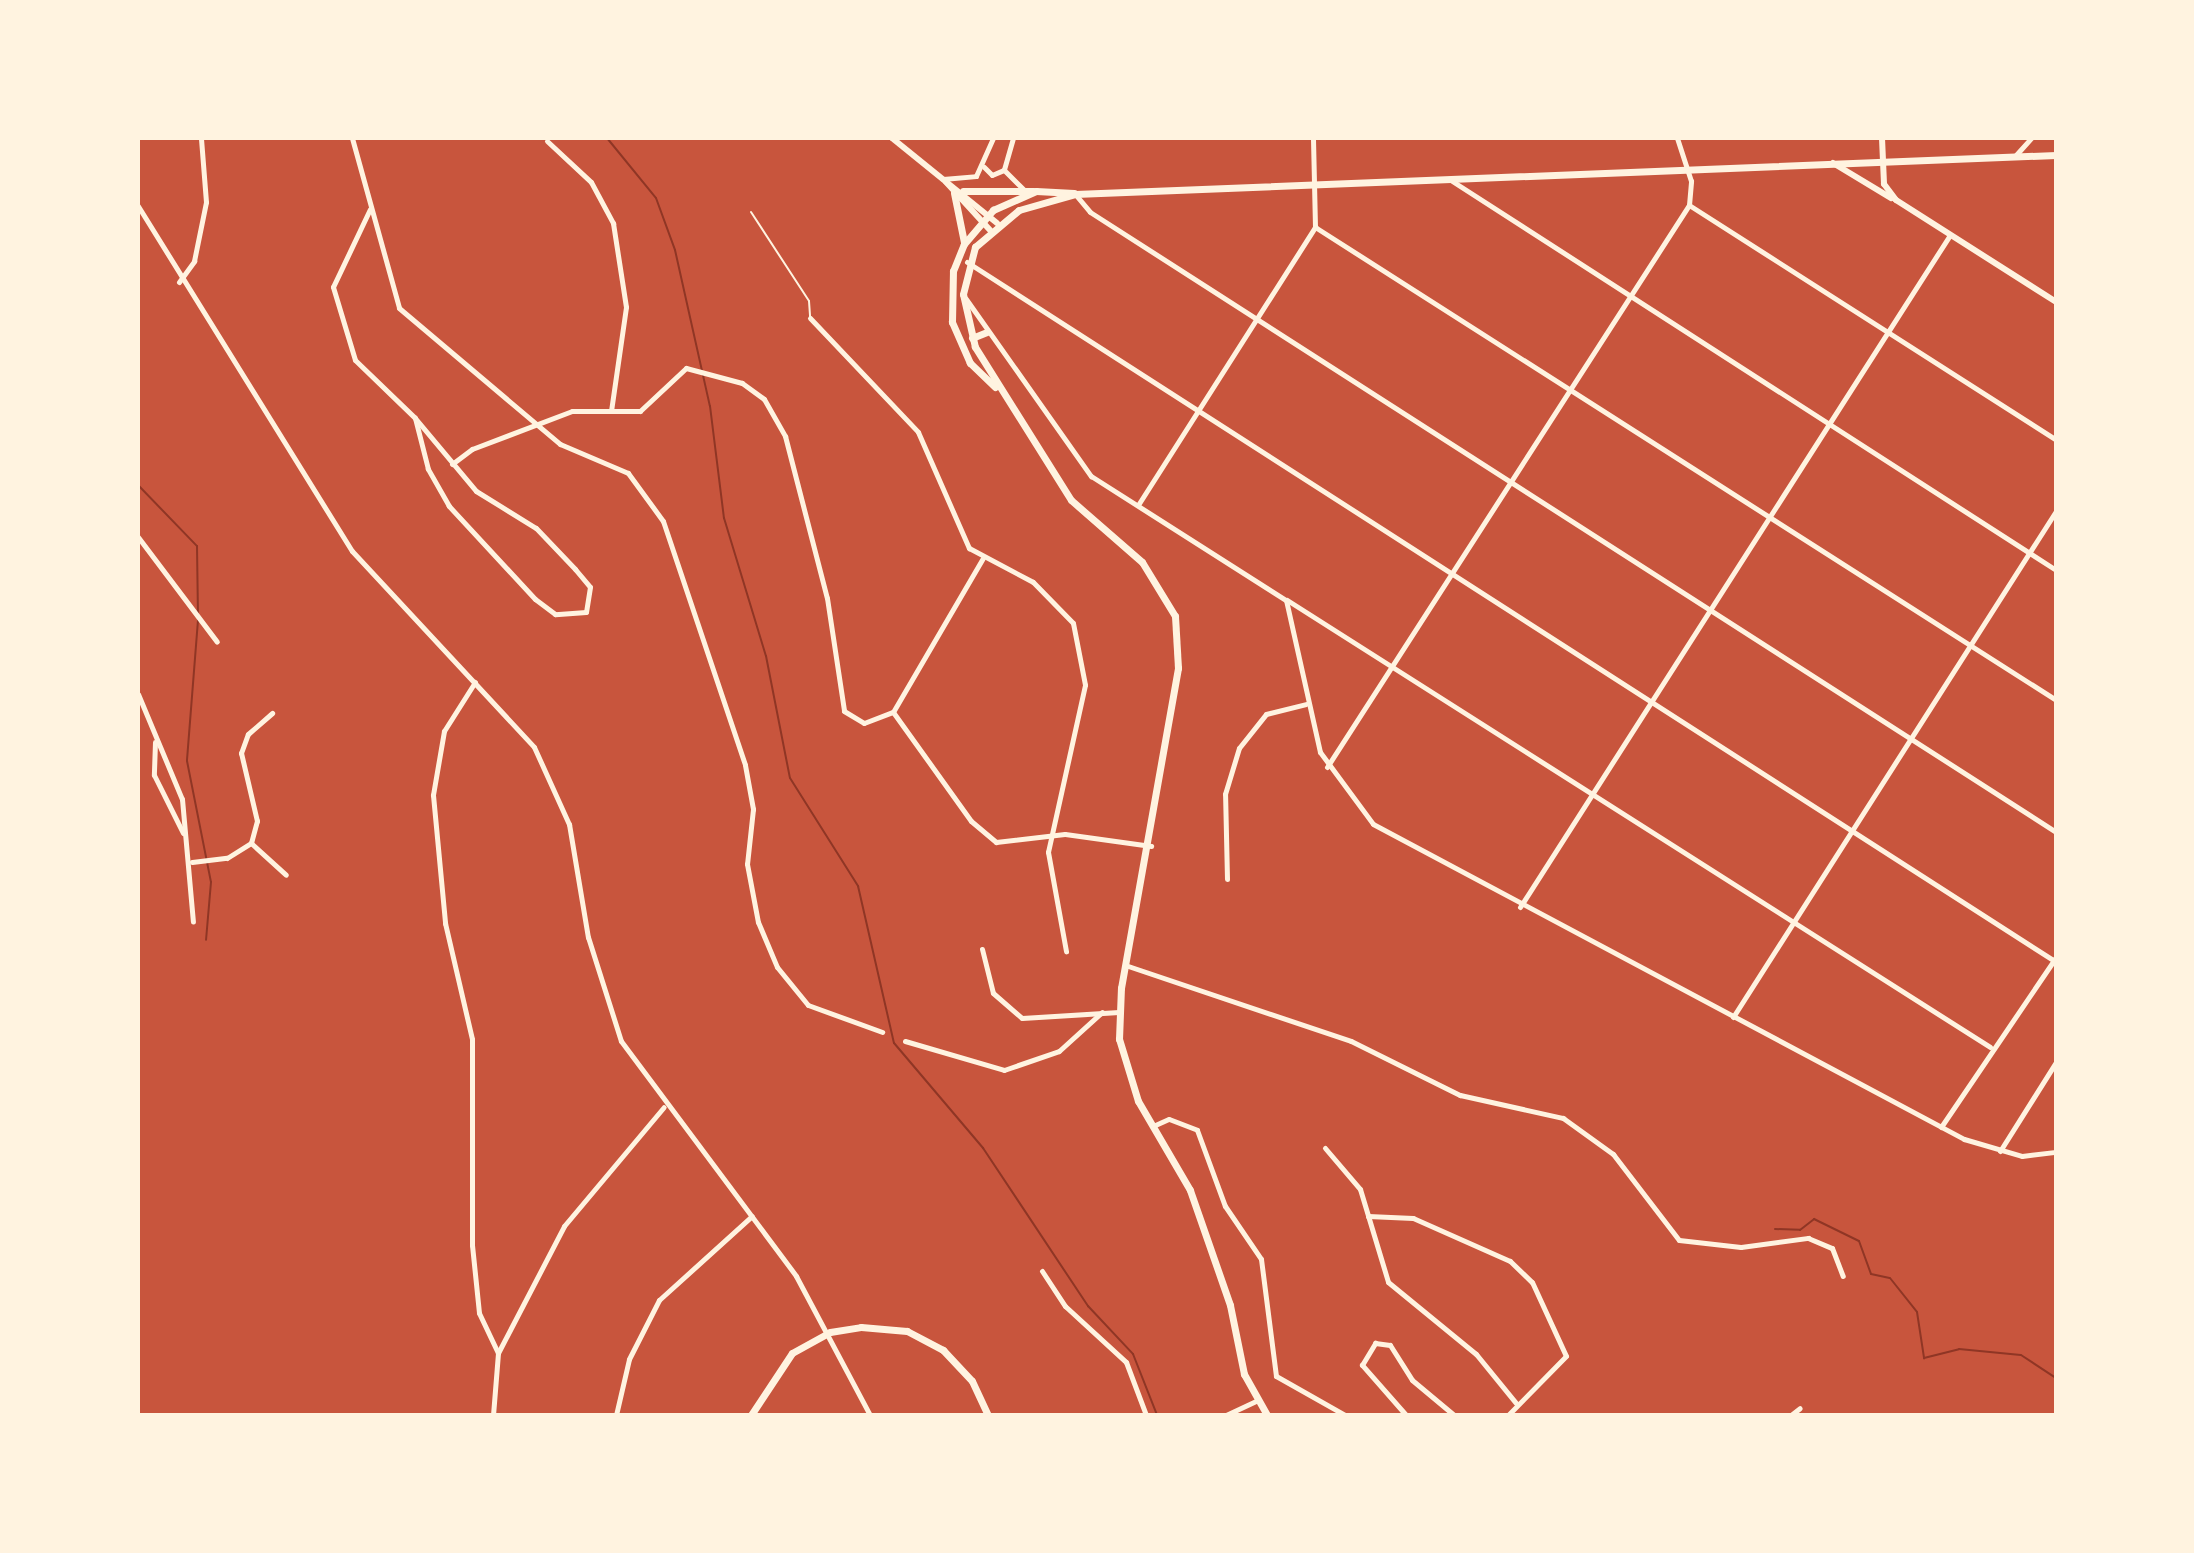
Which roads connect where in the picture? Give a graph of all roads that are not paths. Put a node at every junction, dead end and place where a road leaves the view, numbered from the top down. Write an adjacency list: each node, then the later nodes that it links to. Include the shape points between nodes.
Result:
1 (201, 138): 39 (street, via 206,202 194,261)
2 (352, 138): 29 (street)
3 (892, 138): 19 (street)
4 (993, 138): 15 (street)
5 (1013, 138): 16 (street)
6 (1313, 138): 20 (street)
7 (1677, 138): 17 (street)
8 (1882, 138): 13 (street)
9 (2031, 138): 12 (street)
10 (547, 141): 50 (street, via 591,182 613,223 626,307)
11 (2056, 155): 12 (main road)
12 (2015, 156): 13 (main road)
13 (1883, 161): 14 (main road); 26 (street, via 1884,184)
14 (1833, 163): 17 (main road); 26 (street)
15 (984, 167): 16 (street, via 992,175); 19 (street, via 969,181)
16 (1004, 170): 21 (street)
17 (1688, 170): 18 (main road); 27 (street)
18 (1449, 178): 20 (main road); 41 (street)
19 (943, 179): 22 (street); 24 (street)
20 (1316, 182): 25 (main road); 34 (street)
21 (1023, 189): 22 (main road); 23 (main road)
22 (963, 191): 31 (street)
23 (1036, 191): 25 (main road); 31 (main road)
24 (954, 193): 32 (street); 37 (main road)
25 (1075, 194): 33 (main road); 44 (street, via 1090,212)
26 (1896, 200): 36 (street)
27 (1689, 205): 41 (street); 46 (street)
28 (138, 206): 39 (street)
29 (371, 207): 52 (street, via 333,304 355,360); 54 (street, via 399,308)
30 (751, 212): 43 (lane, via 809,301)
31 (989, 214): 32 (main road); 33 (street)
32 (981, 221): 35 (street); 37 (main road)
33 (997, 223): 35 (main road)
34 (1315, 227): 44 (street); 49 (street)
35 (990, 230): 38 (main road)
36 (1950, 235): 42 (street); 46 (street)
37 (964, 244): 48 (main road, via 953,271 952,322 970,363)
38 (967, 262): 40 (main road); 51 (street)
39 (179, 282): 71 (street, via 358,560)
40 (963, 294): 45 (street); 47 (main road)
41 (1630, 298): 49 (street); 53 (street)
42 (2056, 302)
43 (810, 318): 63 (street, via 918,432 964,539)
44 (1257, 318): 51 (street); 57 (street)
45 (987, 332): 47 (main road, via 974,331); 58 (street, via 1077,461)
46 (1888, 333): 53 (street); 55 (street)
47 (975, 347): 48 (main road)
48 (997, 388): 87 (main road, via 1071,500 1142,562 1175,616 1178,668)
49 (1571, 391): 57 (street); 60 (street)
50 (611, 411): 54 (street, via 572,411); 76 (street, via 640,411 680,371 696,366 754,390 785,436 827,598 844,711 864,723)
51 (1198, 411): 58 (street); 65 (street)
52 (415, 418): 56 (street); 56 (street, via 428,469 449,506 535,599 555,614 586,612 590,587 575,569 536,528 476,491)
53 (1829, 425): 60 (street); 62 (street)
54 (542, 427): 56 (street, via 472,449); 101 (street, via 576,453 628,473 663,521 745,765 753,809 747,864 768,945 808,1005)
55 (2056, 440)
56 (452, 464)
57 (1512, 483): 65 (street); 67 (street)
58 (1138, 505): 66 (street)
59 (2056, 511): 62 (street)
60 (1770, 518): 67 (street); 69 (street)
61 (138, 537): 68 (street)
62 (2029, 553): 64 (street); 69 (street)
63 (983, 558): 76 (street); 85 (street, via 1052,597 1080,646 1085,685)
64 (2056, 570)
65 (1455, 576): 70 (street); 74 (street)
66 (1286, 600): 70 (street); 75 (street)
67 (1710, 610): 74 (street); 78 (street)
68 (217, 642)
69 (1970, 645): 73 (street); 78 (street)
70 (1394, 668): 80 (street); 81 (street)
71 (475, 682): 105 (street, via 527,737 551,777 569,824 588,937 611,1015); 116 (street, via 444,731 433,795 445,923 472,1039 479,1313)
72 (138, 694): 79 (street)
73 (2056, 700)
74 (1651, 703): 81 (street); 82 (street)
75 (1306, 704): 80 (street); 90 (street, via 1266,714 1239,748 1225,794)
76 (893, 712): 85 (street, via 986,837 1013,844)
77 (272, 713): 86 (street, via 248,734 241,753 257,821)
78 (1911, 738): 82 (street); 83 (street)
79 (155, 741): 84 (street, via 182,799); 84 (street, via 154,775)
80 (1327, 767): 91 (street, via 1373,824)
81 (1592, 796): 91 (street); 93 (street)
82 (1852, 830): 93 (street); 96 (street)
83 (2056, 832)
84 (184, 836): 88 (street)
85 (1049, 836): 87 (street); 95 (street)
86 (251, 843): 88 (street, via 227,858); 89 (street)
87 (1151, 846): 97 (main road)
88 (192, 862): 92 (street)
89 (286, 875)
90 (1227, 879)
91 (1520, 907): 100 (street)
92 (193, 922)
93 (1792, 924): 100 (street); 103 (street)
94 (982, 949): 98 (street, via 993,993 1022,1018)
95 (1066, 951)
96 (2055, 960): 103 (street)
97 (1128, 966): 99 (main road); 114 (street, via 1351,1041 1460,1095 1563,1118 1613,1154 1679,1240 1741,1247 1808,1238 1832,1248)
98 (1102, 1012): 99 (street); 102 (street, via 1059,1051 1004,1070)
99 (1119, 1012): 106 (main road, via 1123,1059)
100 (1733, 1017): 107 (street)
101 (882, 1032)
102 (905, 1041)
103 (1990, 1047): 107 (street)
104 (2056, 1062): 109 (street)
105 (664, 1107): 111 (street); 116 (street, via 564,1226)
106 (1153, 1126): 117 (main road, via 1190,1190); 128 (street, via 1169,1119 1197,1130 1225,1206 1261,1259 1276,1376)
107 (1941, 1127): 109 (street)
108 (1325, 1148): 112 (street, via 1353,1175)
109 (2000, 1151): 110 (street)
110 (2056, 1152)
111 (752, 1216): 115 (street); 121 (street, via 659,1300 629,1359)
112 (1368, 1216): 118 (street, via 1388,1282 1476,1354); 118 (street, via 1413,1218 1510,1261 1532,1282 1566,1356)
113 (1042, 1271): 125 (street, via 1065,1306 1126,1362)
114 (1843, 1276)
115 (830, 1332): 122 (main road, via 786,1358); 123 (street); 124 (main road, via 879,1327 919,1335 962,1368)
116 (498, 1353): 120 (street)
117 (1256, 1401): 126 (street); 127 (main road)
118 (1516, 1403): 131 (street)
119 (1800, 1408): 132 (street)
120 (493, 1415)
121 (616, 1415)
122 (751, 1415)
123 (870, 1415)
124 (988, 1415)
125 (1146, 1415)
126 (1226, 1415)
127 (1267, 1415)
128 (1345, 1415)
129 (1406, 1415): 130 (street, via 1362,1365 1375,1343 1390,1345 1412,1380)
130 (1454, 1415)
131 (1508, 1415)
132 (1791, 1415)

